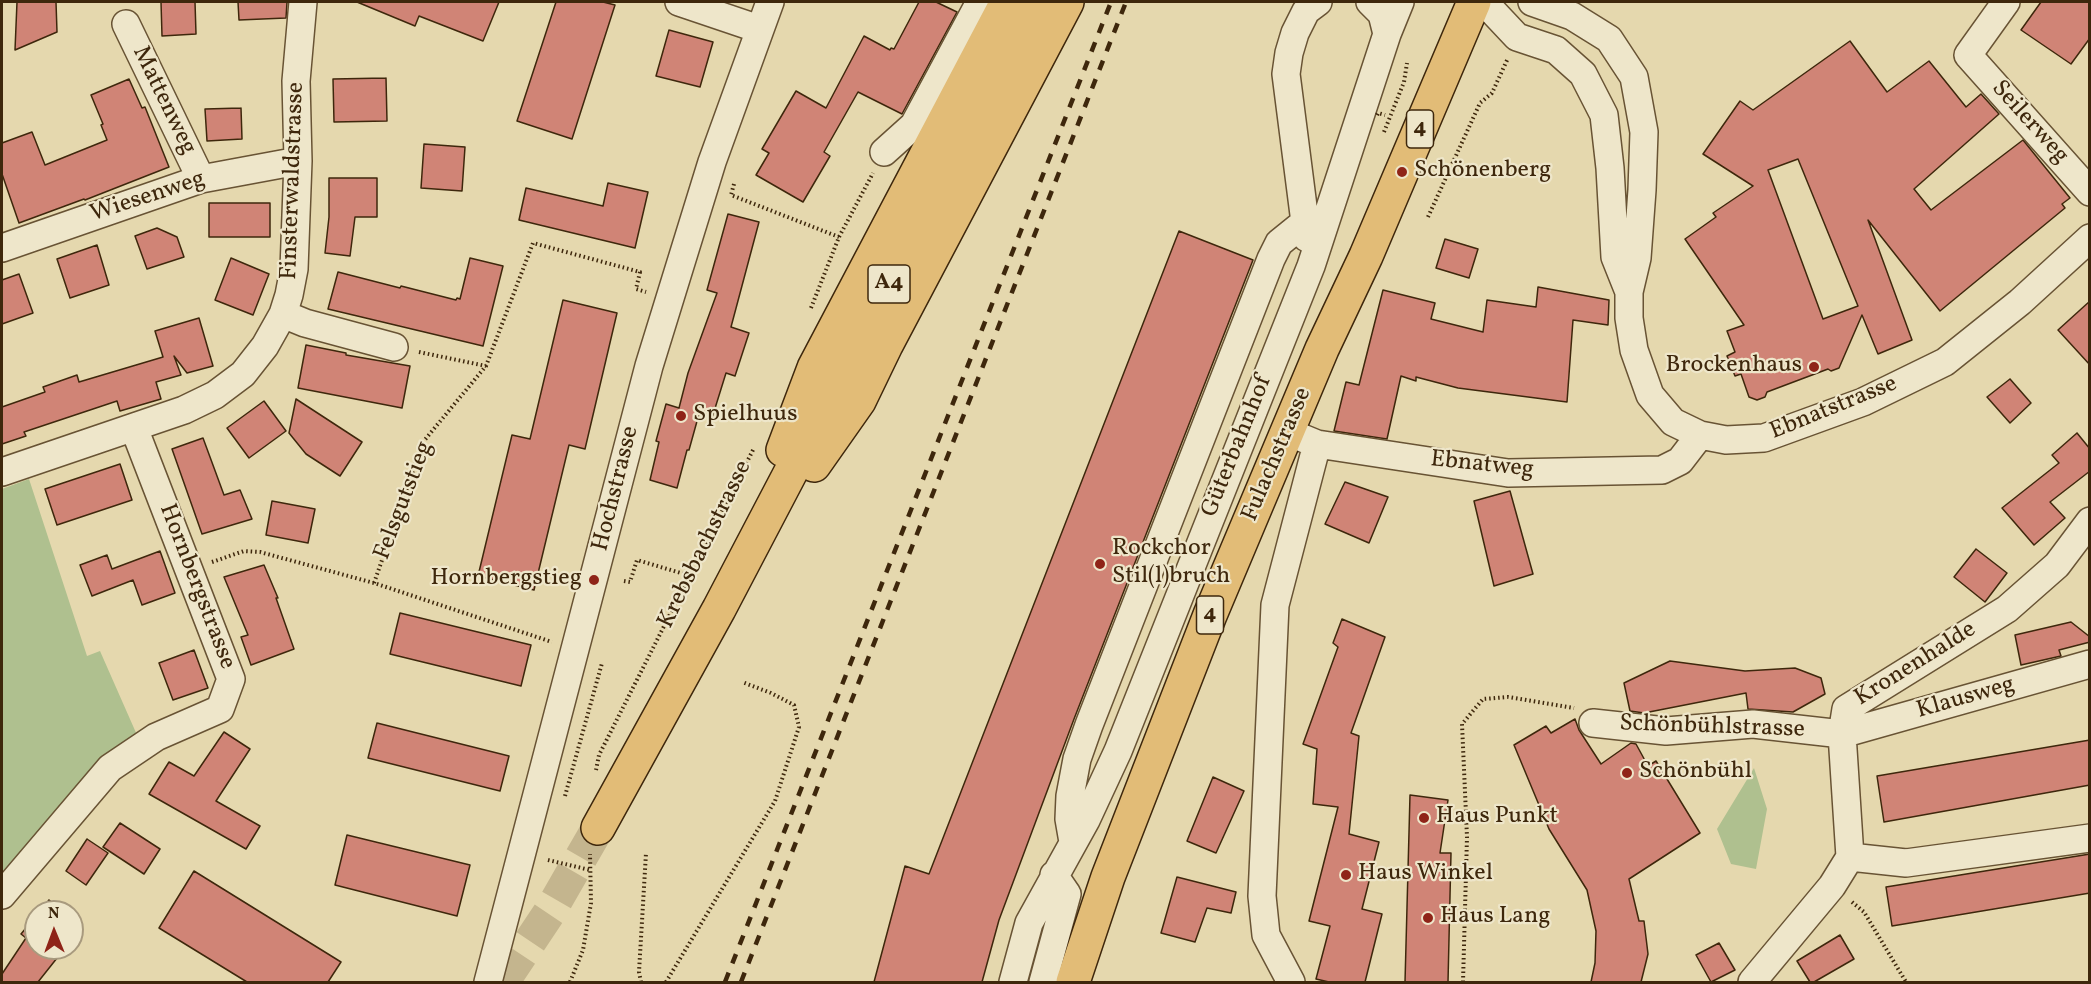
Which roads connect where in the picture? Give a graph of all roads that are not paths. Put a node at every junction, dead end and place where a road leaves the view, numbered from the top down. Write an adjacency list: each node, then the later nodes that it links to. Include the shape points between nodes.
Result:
1 (303, 2): 19 (street, Finsterwaldstrasse, via 296,81)
2 (678, 2): 16 (street)
3 (770, 2): 16 (street, Hochstrasse)
4 (980, 2): 18 (street, via 914,125)
5 (1007, 2): 34 (main road, via 808,382)
6 (1038, 2): 34 (main road, A4)
7 (1068, 2): 34 (main road, via 859,401)
8 (1318, 2): 22 (street, via 1306,11 1294,33 1286,74)
9 (1370, 2): 17 (street, via 1382,14)
10 (1400, 2): 17 (street, Güterbahnhof)
11 (1474, 2): 31 (main road, Fulachstrasse / 4, via 1322,349)
12 (1484, 2): 26 (street, Ebnatstrasse, via 1517,38 1556,50 1584,74 1604,116 1615,258)
13 (1532, 2): 26 (street, Ebnatstrasse, via 1572,16 1610,39 1634,77 1644,132 1643,178 1637,258)
14 (2006, 2): 21 (street, Seilerweg, via 1968,55)
15 (126, 24): 20 (street, Mattenweg)
16 (759, 29): 44 (street, Hochstrasse, via 712,162 649,366)
17 (1387, 34): 25 (street, Güterbahnhof)
18 (884, 152)
19 (298, 161): 20 (street, Wiesenweg); 27 (street, Finsterwaldstrasse, via 294,269)
20 (201, 178): 24 (street, Wiesenweg)
21 (2090, 192)
22 (1305, 222): 25 (street); 40 (street, via 1279,243 1271,260 1089,725 1070,796)
23 (2090, 238): 30 (street, Ebnatstrasse, via 2020,302 1945,362 1863,402 1764,438 1726,440)
24 (2, 248)
25 (1311, 266): 40 (street, Güterbahnhof, via 1118,751)
26 (1629, 292): 30 (street, Ebnatstrasse, via 1634,350 1650,395 1673,422)
27 (283, 314): 28 (street); 29 (street, Finsterwaldstrasse, via 243,374 215,395)
28 (394, 347)
29 (134, 428): 32 (street, Finsterwaldstrasse); 43 (street, Hornbergstrasse, via 231,679 220,709 156,737 110,768)
30 (1700, 435): 31 (street, Ebnatweg, via 1680,461 1662,470 1508,473)
31 (1302, 438): 47 (main road, Fulachstrasse / 4, via 1210,615 1137,798); 48 (street, via 1275,605 1262,896 1266,935)
32 (2, 472)
33 (2090, 521): 37 (street, Kronenhalde, via 2056,565 2007,609 1846,709)
34 (741, 567): 38 (main road, A4)
35 (2090, 664): 37 (street, Klausweg)
36 (1593, 723): 37 (street, Schönbühlstrasse, via 1666,731 1753,724)
37 (1842, 734): 41 (street, Kronenhalde)
38 (594, 837)
39 (2090, 838): 41 (street, via 1906,863)
40 (1073, 842): 42 (street, Güterbahnhof)
41 (1850, 857): 49 (street, via 1833,886)
42 (1054, 875): 45 (street, Güterbahnhof, via 1029,923); 46 (street, via 1067,894)
43 (2, 895)
44 (488, 982)
45 (1013, 982)
46 (1042, 982)
47 (1073, 982)
48 (1291, 982)
49 (1752, 982)

